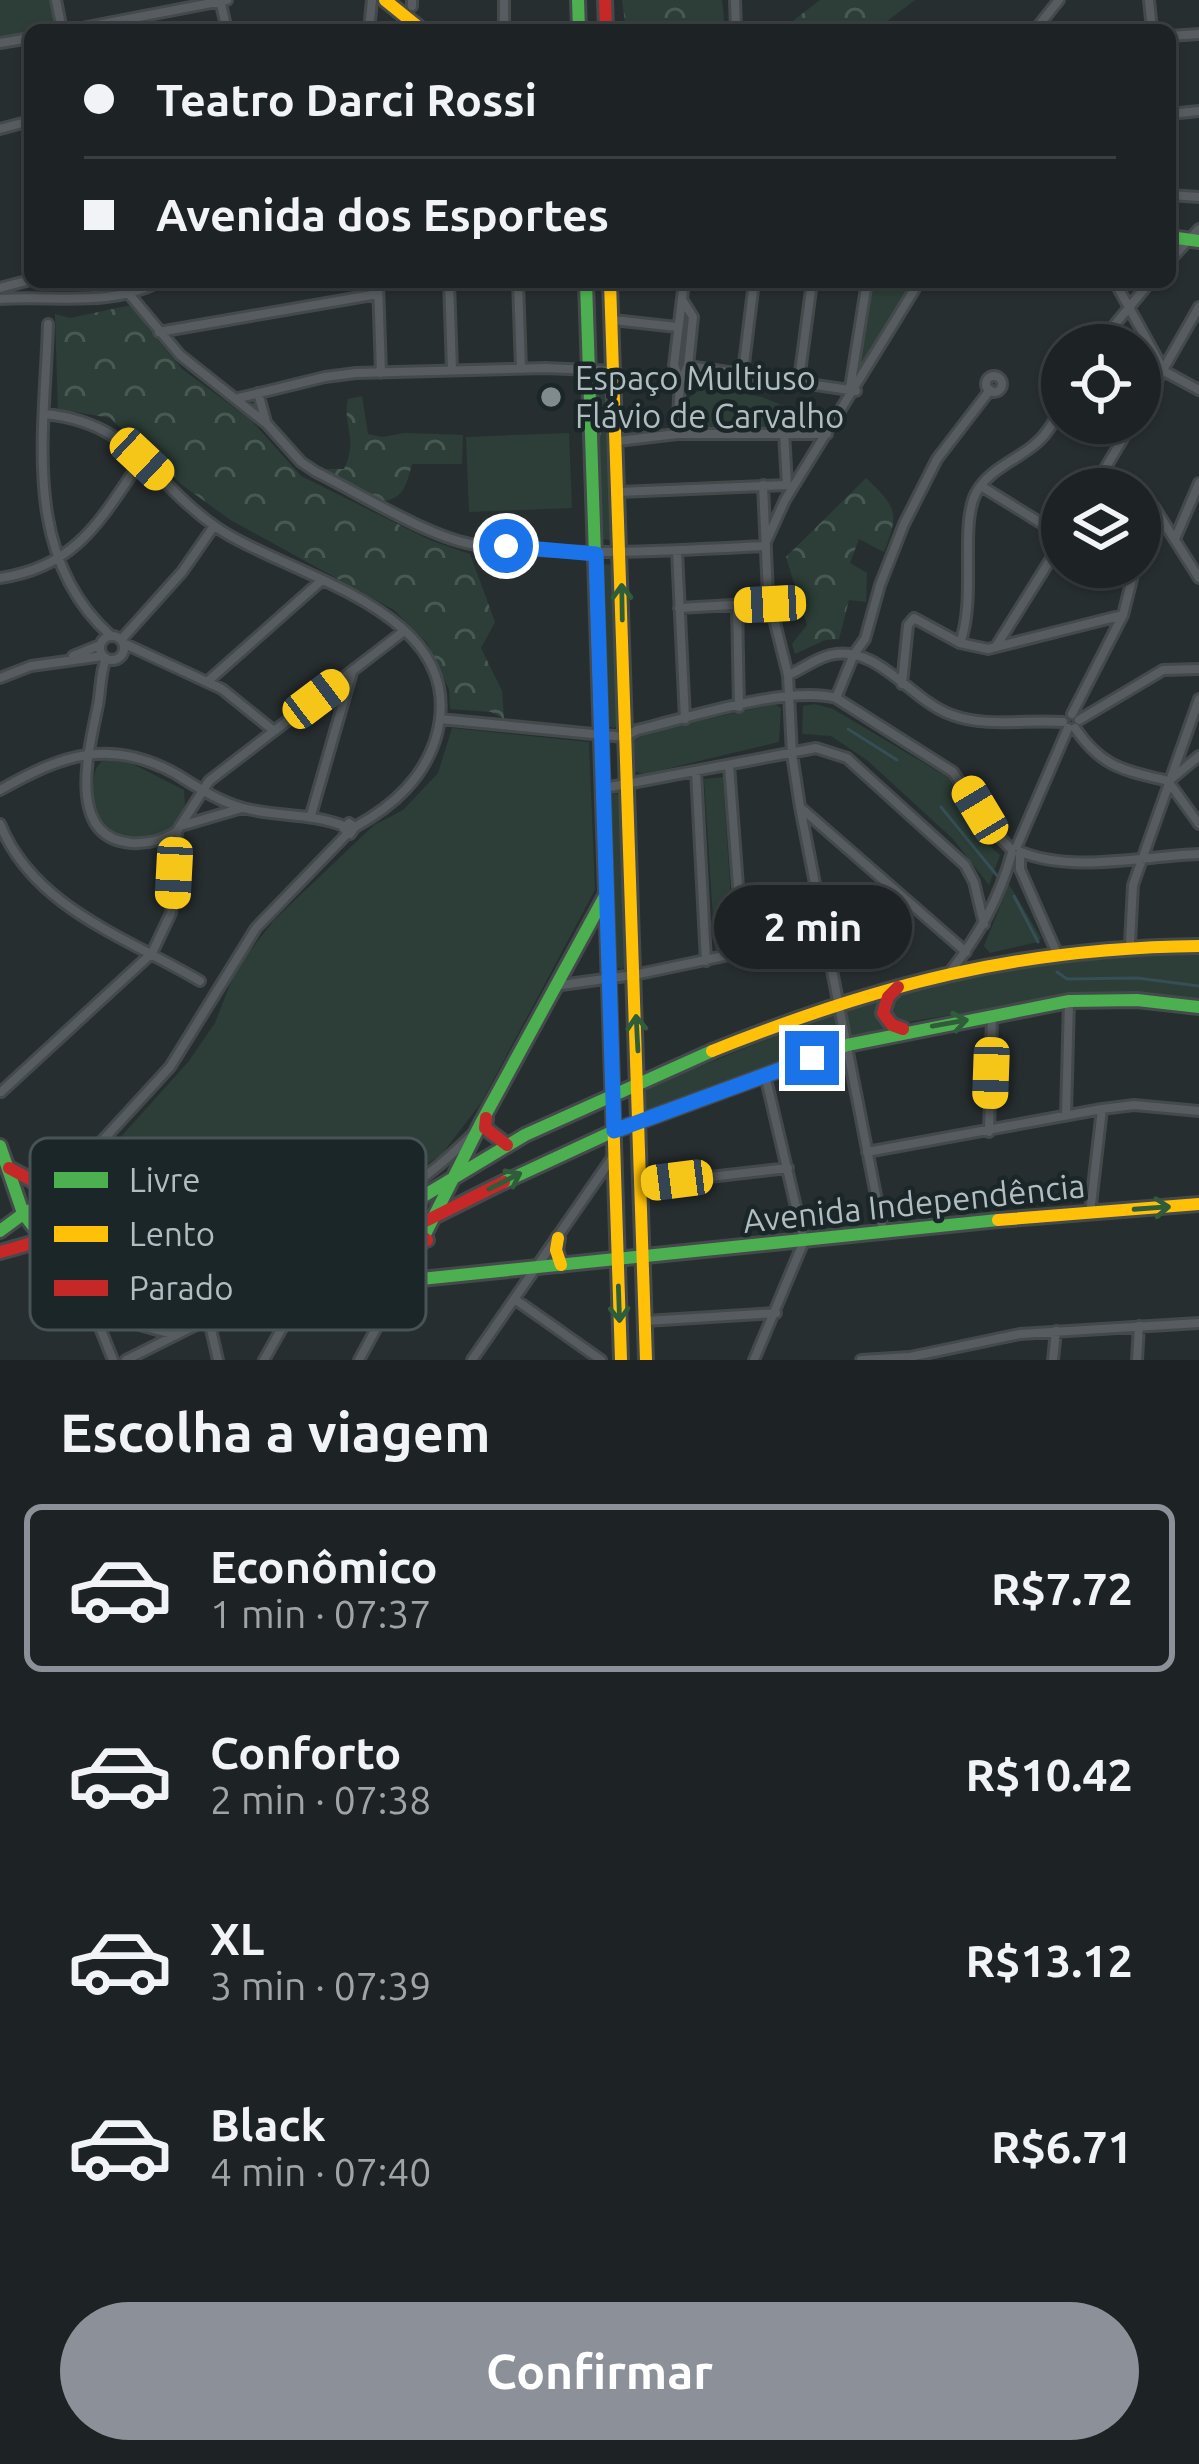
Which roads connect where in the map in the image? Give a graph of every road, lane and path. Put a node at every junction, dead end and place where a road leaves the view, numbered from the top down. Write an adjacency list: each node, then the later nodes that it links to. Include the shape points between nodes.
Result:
1 (223, 0): 4 (street)
2 (385, 0): 5 (main road)
3 (1059, 0): 6 (street)
4 (101, 24)
5 (415, 24)
6 (1040, 24)
7 (26, 288): 24 (street)
8 (147, 288): 21 (street)
9 (378, 288): 22 (street)
10 (449, 288): 38 (street)
11 (518, 288): 36 (street)
12 (586, 288): 37 (main road)
13 (610, 288): 30 (main road)
14 (683, 288): 26 (street)
15 (753, 288): 41 (street)
16 (811, 288): 44 (street)
17 (866, 288): 46 (street)
18 (916, 288): 46 (street)
19 (1118, 288): 27 (street)
20 (1145, 288): 27 (street)
21 (141, 291): 23 (street); 29 (street)
22 (378, 294): 34 (street); 42 (street)
23 (129, 295): 24 (street); 29 (street)
24 (24, 297): 25 (street)
25 (0, 299)
26 (682, 300): 33 (street); 35 (street, via 693,317)
27 (1128, 307): 32 (street); 40 (street)
28 (1199, 308): 40 (street)
29 (148, 317): 34 (street)
30 (613, 320): 33 (street); 39 (main road)
31 (48, 324): 51 (street)
32 (1115, 324)
33 (677, 327): 45 (street)
34 (158, 332): 50 (street)
35 (688, 366): 41 (street); 45 (street)
36 (521, 369): 37 (street); 38 (street)
37 (589, 370): 39 (street); 71 (main road)
38 (452, 371): 42 (street)
39 (616, 371): 57 (main road)
40 (1164, 371): 43 (street); 48 (street)
41 (743, 372): 44 (street)
42 (381, 373): 49 (street)
43 (1161, 376)
44 (799, 380): 46 (street)
45 (680, 382): 54 (street)
46 (853, 389): 55 (street)
47 (990, 390): 88 (street, via 937,459)
48 (1199, 390)
49 (258, 394): 50 (street); 52 (street)
50 (237, 399): 52 (street)
51 (45, 413): 58 (street, via 101,426); 73 (street, via 44,508)
52 (267, 424): 71 (street, via 310,468 441,532 478,545)
53 (784, 432): 54 (street); 55 (street); 60 (street)
54 (677, 434): 57 (street)
55 (829, 434): 64 (street)
56 (1041, 438): 62 (street)
57 (618, 441): 63 (main road)
58 (142, 459): 67 (street); 73 (street, via 96,528)
59 (1199, 483): 68 (street)
60 (787, 484): 61 (street); 64 (street)
61 (763, 485): 63 (street); 69 (street)
62 (981, 486): 66 (street); 85 (street, via 971,507 970,611)
63 (619, 492): 72 (main road)
64 (785, 500): 69 (street)
65 (1161, 522): 68 (street)
66 (1041, 525)
67 (214, 526): 77 (street); 84 (street)
68 (1174, 541): 76 (street)
69 (764, 546): 70 (street); 79 (street)
70 (677, 551): 72 (street); 81 (street)
71 (596, 554): 72 (street); 107 (main road)
72 (621, 554): 108 (main road, one-way to 72)
73 (56, 559): 75 (street); 84 (street)
74 (1041, 573): 86 (street)
75 (0, 578)
76 (1199, 578)
77 (322, 580): 83 (street, via 379,607); 95 (street)
78 (1130, 588): 82 (street)
79 (770, 604): 80 (street); 93 (street)
80 (736, 605): 81 (street); 101 (street)
81 (679, 608): 104 (street)
82 (1123, 615): 86 (street); 105 (street)
83 (404, 631): 92 (street); 103 (street, via 431,670)
84 (118, 639): 87 (street); 89 (street); 90 (street)
85 (960, 643): 86 (street); 96 (street, via 910,620)
86 (997, 646)
87 (103, 653): 89 (street); 94 (street); 110 (street)
88 (854, 655): 93 (street, via 836,653); 96 (street); 98 (street)
89 (120, 657): 90 (street)
90 (154, 659): 95 (street)
91 (1199, 669): 105 (street, via 1163,670)
92 (352, 672): 99 (street); 102 (street)
93 (788, 675): 97 (street)
94 (0, 677)
95 (207, 682): 106 (street)
96 (902, 684): 105 (street, via 969,720)
97 (790, 696): 98 (street); 101 (street); 111 (street)
98 (836, 698): 127 (street, via 953,772)
99 (316, 699): 102 (street); 106 (street)
100 (1199, 699): 109 (street)
101 (740, 707): 104 (street)
102 (339, 717): 122 (street)
103 (440, 718): 107 (street); 126 (street, via 408,789)
104 (685, 719): 108 (street)
105 (1071, 722): 115 (street, via 1100,759); 127 (street)
106 (274, 730): 119 (street)
107 (601, 737): 108 (street); 117 (main road)
108 (624, 737): 116 (main road)
109 (1182, 746): 112 (street); 115 (street)
110 (89, 752): 118 (street); 119 (street, via 147,760); 125 (street, via 86,800 100,828 128,842 158,841)
111 (792, 754): 113 (street); 120 (street); 133 (street, via 817,748 847,758 953,852 974,882)
112 (1198, 756): 115 (street)
113 (729, 765): 114 (street); 140 (street)
114 (696, 771): 116 (street); 141 (street)
115 (1168, 781): 124 (street); 129 (street)
116 (628, 785): 117 (street); 142 (main road)
117 (605, 788): 132 (main road)
118 (0, 790)
119 (202, 790): 121 (street); 125 (street)
120 (800, 807): 134 (street); 138 (street)
121 (244, 808): 122 (street); 125 (street)
122 (311, 815): 126 (street)
123 (0, 824): 139 (street, via 40,887)
124 (1199, 824)
125 (180, 828): 139 (street, via 171,913)
126 (348, 829): 166 (street, via 246,941 170,1067)
127 (1016, 850): 129 (street, via 1045,860); 130 (street); 131 (street)
128 (1199, 854): 129 (street)
129 (1143, 856): 135 (street)
130 (1025, 884): 131 (street); 137 (street)
131 (1003, 885): 133 (street)
132 (607, 893): 144 (main road); 146 (main road)
133 (984, 924): 138 (street)
134 (824, 935): 140 (street); 149 (street)
135 (1130, 943): 136 (main road); 137 (main road)
136 (1199, 946)
137 (1056, 951): 143 (main road)
138 (966, 952): 143 (street)
139 (152, 953): 145 (street); 156 (street)
140 (743, 954): 141 (street)
141 (706, 962): 142 (street)
142 (634, 975): 144 (street); 155 (main road, one-way to 142)
143 (948, 975): 147 (main road)
144 (609, 978): 146 (street); 157 (main road)
145 (200, 982)
146 (561, 985): 159 (main road)
147 (899, 987): 149 (main road); 152 (main road, via 884,1013)
148 (1069, 1001): 150 (main road); 151 (main road); 161 (street)
149 (838, 1003): 153 (street); 155 (main road)
150 (1199, 1007)
151 (992, 1015): 152 (main road, one-way to 151); 165 (street)
152 (906, 1030): 153 (main road)
153 (847, 1045): 154 (main road); 169 (street)
154 (765, 1076): 162 (main road); 172 (street)
155 (640, 1081): 157 (main road); 162 (main road)
156 (1, 1092)
157 (611, 1097): 164 (main road); 167 (main road)
158 (1102, 1109): 160 (street); 161 (street); 185 (street)
159 (488, 1111): 163 (main road); 167 (main road, via 485,1128)
160 (1199, 1111)
161 (1066, 1115): 165 (street)
162 (640, 1122): 164 (main road); 177 (main road)
163 (478, 1128): 173 (street); 174 (main road)
164 (614, 1131): 170 (main road); 180 (main road, one-way to 164)
165 (988, 1132): 169 (street)
166 (105, 1138)
167 (507, 1145): 174 (main road)
168 (0, 1146): 171 (main road)
169 (867, 1152): 189 (street)
170 (615, 1154): 190 (street); 196 (main road)
171 (7, 1165): 175 (main road); 178 (main road)
172 (788, 1168): 177 (street); 192 (street)
173 (426, 1178)
174 (457, 1178): 179 (main road); 180 (main road); 184 (main road)
175 (27, 1180): 176 (main road); 178 (main road)
176 (30, 1180)
177 (640, 1185): 195 (main road)
178 (15, 1191): 183 (main road)
179 (426, 1195)
180 (468, 1198): 184 (main road)
181 (1199, 1204): 185 (main road, Avenida Independência, one-way to 181)
182 (30, 1211): 183 (main road)
183 (23, 1213): 187 (main road); 188 (main road)
184 (438, 1213): 186 (main road); 191 (main road)
185 (1090, 1213): 189 (main road, Avenida Independência)
186 (426, 1220)
187 (30, 1222)
188 (0, 1231)
189 (884, 1233): 192 (main road, Avenida Independência)
190 (558, 1238): 197 (main road); 198 (street)
191 (427, 1240)
192 (804, 1241): 195 (main road, Avenida Independência); 201 (street)
193 (30, 1243): 194 (main road)
194 (0, 1252)
195 (641, 1258): 196 (main road, Avenida Independência); 202 (main road)
196 (618, 1260): 197 (main road, Avenida Independência); 220 (main road, one-way to 220)
197 (561, 1265): 198 (main road, Avenida Independência)
198 (533, 1268): 199 (main road, Avenida Independência); 200 (street)
199 (426, 1278)
200 (516, 1300): 218 (street); 219 (street)
201 (776, 1313): 202 (street); 222 (street)
202 (644, 1321): 221 (main road)
203 (1199, 1323): 204 (street)
204 (1139, 1326): 211 (street); 225 (street)
205 (99, 1330): 213 (street)
206 (158, 1330): 212 (street)
207 (186, 1330): 212 (street)
208 (211, 1330): 215 (street)
209 (281, 1330): 216 (street)
210 (375, 1330): 217 (street)
211 (1057, 1330): 223 (street); 224 (street)
212 (176, 1335): 214 (street)
213 (113, 1360)
214 (125, 1360)
215 (218, 1360)
216 (264, 1360)
217 (359, 1360)
218 (472, 1360)
219 (601, 1360)
220 (621, 1360)
221 (646, 1360)
222 (754, 1360)
223 (861, 1360)
224 (1053, 1360)
225 (1137, 1360)

